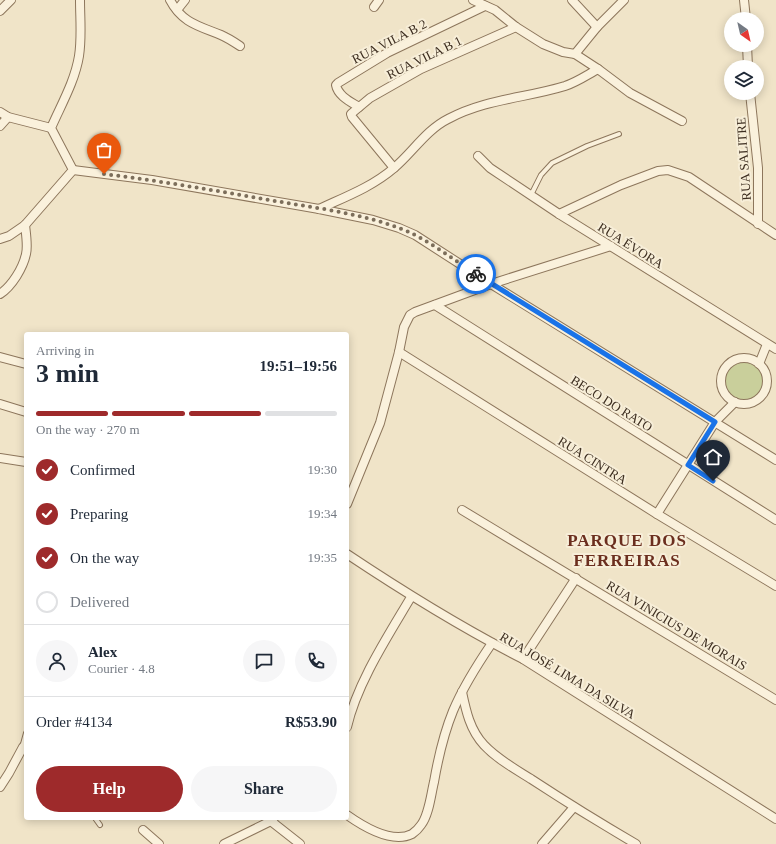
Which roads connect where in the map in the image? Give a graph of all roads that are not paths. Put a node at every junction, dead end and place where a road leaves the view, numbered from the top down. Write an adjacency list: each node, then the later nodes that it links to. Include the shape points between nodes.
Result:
1 (11, 0): 13 (street)
2 (80, 0): 26 (street, via 81,39 78,57)
3 (170, 0): 12 (street)
4 (184, 0): 12 (street)
5 (379, 0): 11 (street)
6 (473, 0): 10 (street)
7 (572, 0): 15 (street)
8 (624, 0): 15 (street)
9 (744, 0): 14 (street)
10 (485, 6): 16 (street, via 495,10); 21 (street, RUA VILA B 2, via 387,53 338,83 337,91)
11 (374, 7)
12 (177, 10): 17 (street, via 197,26 219,34)
13 (0, 11)
14 (745, 12)
15 (597, 26): 18 (street)
16 (516, 27): 18 (street, via 553,49); 21 (street, RUA VILA B 1, via 420,69)
17 (240, 46)
18 (575, 54): 19 (street)
19 (598, 69): 24 (street, via 630,93); 29 (street, via 566,86 490,102 446,120 429,132)
20 (751, 100): 34 (street, RUA SALITRE, via 758,168)
21 (359, 107): 29 (street, RUA VILA B 1, via 351,114 352,117)
22 (0, 112): 23 (street)
23 (8, 117): 25 (street); 26 (street)
24 (682, 121)
25 (0, 126)
26 (51, 128): 30 (street)
27 (619, 134): 31 (lane, via 552,163 541,175)
28 (478, 156): 31 (street, RUA ÉVORA, via 490,168)
29 (394, 168): 32 (street, via 371,184)
30 (73, 170): 32 (street, via 152,180); 35 (street)
31 (531, 195): 33 (street, RUA ÉVORA)
32 (319, 209): 39 (street, via 399,228 415,235)
33 (559, 214): 34 (street, via 658,170 668,170 689,177); 38 (street, RUA ÉVORA)
34 (758, 224): 36 (street)
35 (25, 226): 37 (street); 40 (street, via 26,254 19,272)
36 (776, 235)
37 (0, 239)
38 (611, 246): 39 (street); 42 (street, RUA ÉVORA)
39 (491, 284): 41 (street); 51 (street)
40 (0, 294)
41 (435, 305): 44 (street, via 410,315 404,327); 55 (street, BECO DO RATO)
42 (767, 344): 43 (street, RUA ÉVORA); 47 (street)
43 (776, 349)
44 (399, 352): 56 (street, via 380,423); 58 (street, RUA CINTRA)
45 (0, 357): 46 (street)
46 (24, 363)
47 (759, 364): 48 (street, via 766,376 765,390 756,400 742,404); 48 (street, via 746,358 739,359 732,361 723,372 721,379 724,393)
48 (735, 402): 51 (street)
49 (0, 404): 50 (street)
50 (24, 411)
51 (715, 422): 53 (street); 55 (street)
52 (0, 458): 54 (street)
53 (776, 460)
54 (24, 462)
55 (688, 465): 58 (street); 59 (street, BECO DO RATO)
56 (349, 499)
57 (462, 510): 61 (street, RUA VINICIUS DE MORAIS)
58 (657, 514): 62 (street, RUA CINTRA)
59 (776, 520)
60 (349, 555): 63 (street, RUA JOSÉ LIMA DA SILVA)
61 (576, 578): 65 (street); 67 (street, RUA VINICIUS DE MORAIS)
62 (776, 586)
63 (411, 597): 64 (street, RUA JOSÉ LIMA DA SILVA); 68 (street, via 363,683)
64 (492, 643): 65 (street, RUA JOSÉ LIMA DA SILVA); 66 (street)
65 (523, 659): 73 (street, RUA JOSÉ LIMA DA SILVA)
66 (462, 692): 71 (street, via 467,717 484,745); 72 (street, via 452,713 428,808 421,825 412,834 401,839 391,839 382,837)
67 (776, 700)
68 (349, 719)
69 (24, 746): 70 (street)
70 (0, 787)
71 (574, 807): 82 (street); 83 (street)
72 (349, 816)
73 (776, 819)
74 (96, 820): 77 (lane)
75 (269, 820): 80 (street)
76 (272, 820): 81 (street)
77 (100, 825)
78 (143, 830): 79 (street)
79 (160, 844)
80 (224, 844)
81 (300, 844)
82 (542, 844)
83 (636, 844)

